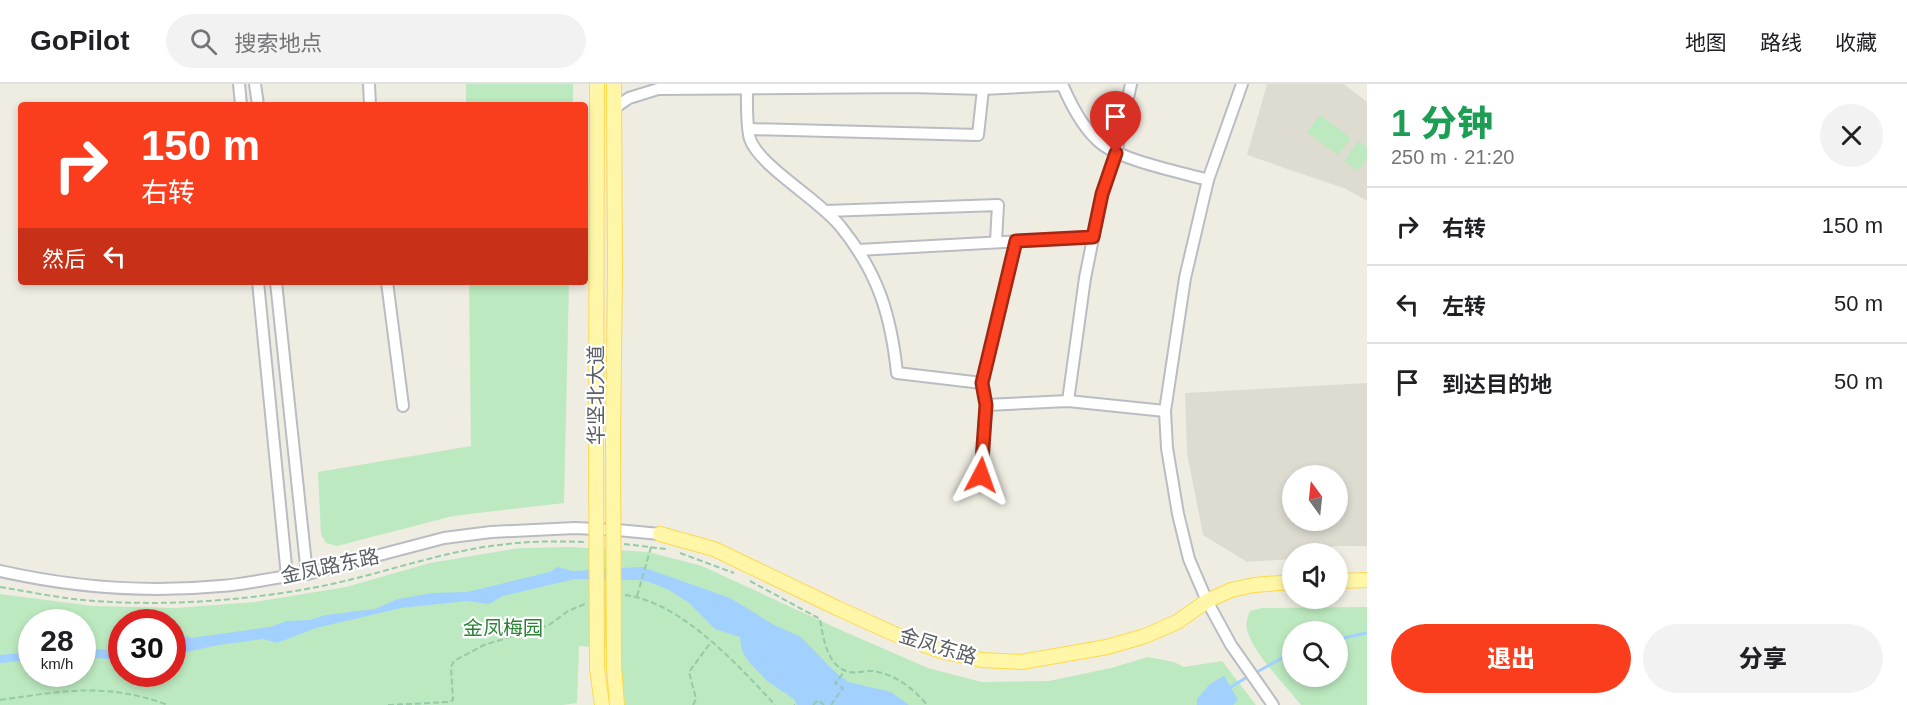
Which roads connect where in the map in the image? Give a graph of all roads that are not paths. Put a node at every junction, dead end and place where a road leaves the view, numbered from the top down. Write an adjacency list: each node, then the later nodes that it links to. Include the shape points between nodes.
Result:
1 (239, 84): 14 (street)
2 (255, 84): 15 (street)
3 (369, 84): 16 (street)
4 (597, 84): 20 (main road, 华坚北大道)
5 (614, 84): 17 (main road, 华坚北大道)
6 (642, 84): 11 (street)
7 (1062, 84): 13 (street); 19 (street, via 1086,128)
8 (1131, 84): 19 (street)
9 (1242, 84): 21 (street)
10 (910, 85): 12 (street); 13 (street)
11 (658, 86): 12 (street); 17 (street)
12 (747, 86): 18 (street)
13 (983, 89): 18 (street, via 978,135)
14 (241, 102)
15 (258, 102)
16 (370, 102)
17 (613, 109): 45 (main road, 华坚北大道, bridge)
18 (749, 129): 22 (street, via 755,151)
19 (1116, 153): 21 (street); 23 (street)
20 (591, 160): 44 (main road, 华坚北大道, bridge, via 597,668)
21 (1208, 180): 34 (street, via 1185,278)
22 (826, 211): 25 (street, via 998,205); 26 (street)
23 (1093, 237): 24 (street); 31 (street)
24 (1016, 241): 25 (street); 30 (street)
25 (996, 242): 26 (street)
26 (858, 250): 30 (street, via 880,291 897,373)
27 (258, 285): 39 (street)
28 (276, 285): 38 (street)
29 (387, 285): 33 (street)
30 (982, 383): 32 (street)
31 (1068, 401): 32 (street); 34 (street)
32 (986, 405): 35 (street)
33 (403, 406)
34 (1164, 411): 43 (street, via 1178,514 1189,559)
35 (981, 475)
36 (660, 534): 38 (street, 金凤路东路, via 574,528 491,532 444,538); 43 (main road, 金凤东路, via 714,549 899,636 982,660 1021,662 1107,647 1177,622)
37 (0, 571): 39 (street, 金凤路东路, via 89,585 159,589 221,586)
38 (307, 574): 39 (street, 金凤路东路)
39 (286, 576)
40 (1367, 580): 41 (main road)
41 (1348, 581)
42 (1282, 583): 43 (main road, 金凤东路, via 1231,590)
43 (1207, 601): 46 (street, via 1231,645)
44 (602, 705)
45 (617, 705)
46 (1273, 705)

